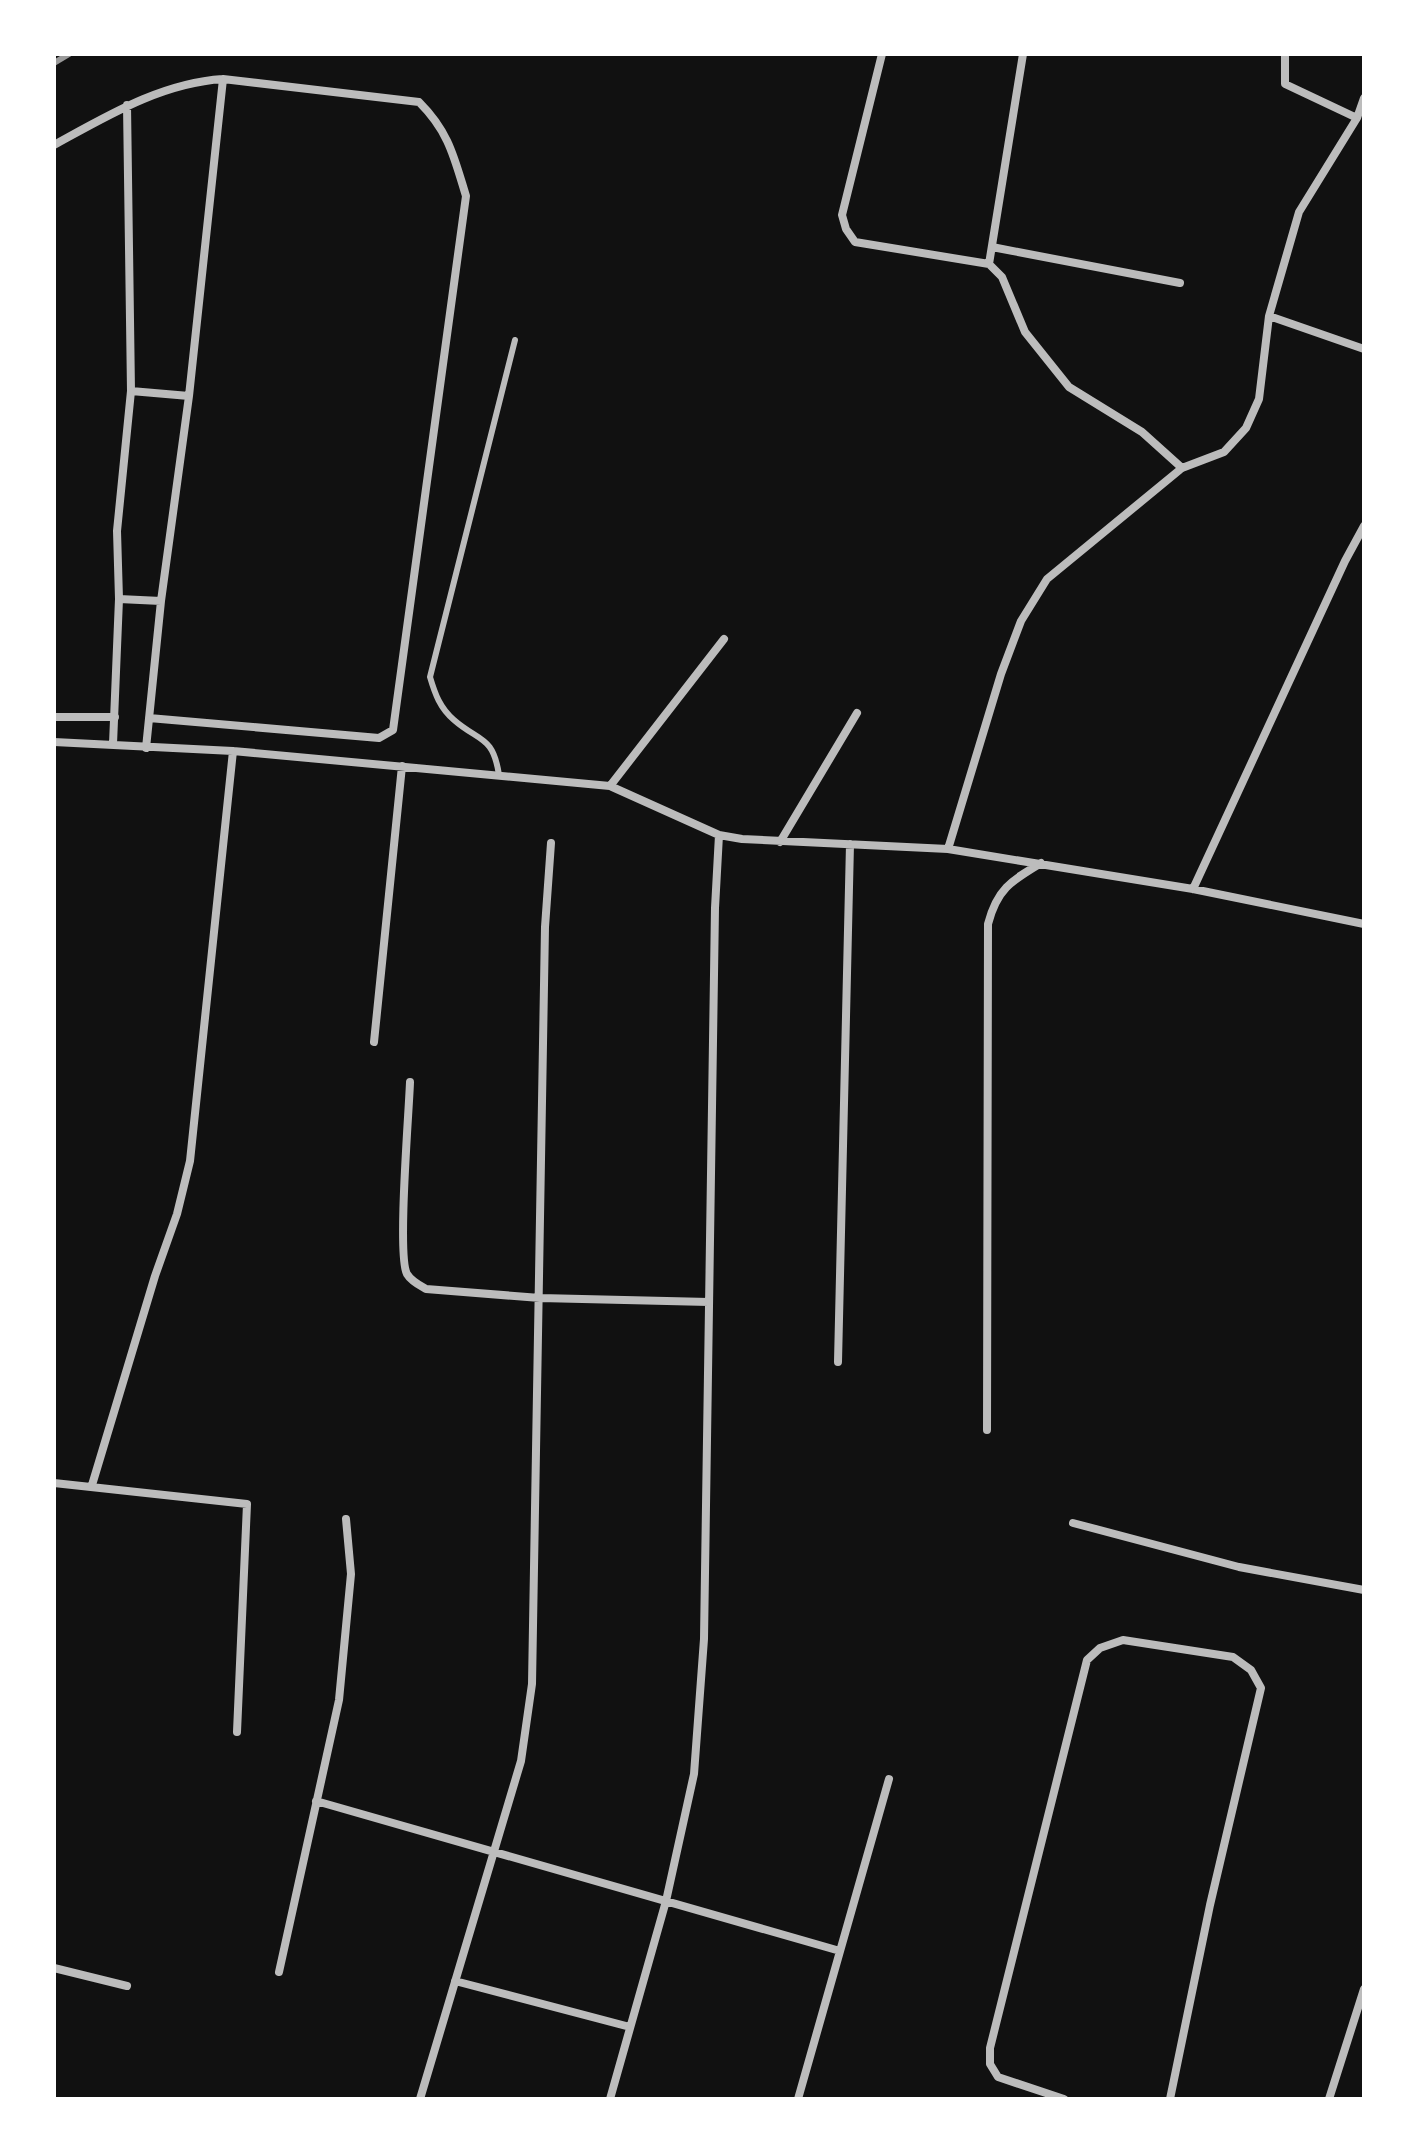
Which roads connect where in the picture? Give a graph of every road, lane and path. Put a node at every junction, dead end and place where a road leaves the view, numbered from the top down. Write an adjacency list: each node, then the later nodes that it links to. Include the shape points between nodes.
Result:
1 (882, 54): 10 (street, via 842,215 846,229 855,242)
2 (1023, 54): 9 (street)
3 (1285, 54): 7 (street, via 1285,84)
4 (223, 79): 6 (street, via 196,81); 16 (street); 25 (street, via 419,102 437,120 452,149 466,196 393,730 379,738)
5 (1364, 98): 7 (street)
6 (127, 105): 8 (street); 15 (street)
7 (1357, 118): 12 (street, via 1299,212)
8 (54, 145)
9 (992, 247): 10 (street); 11 (street)
10 (989, 264): 17 (street, via 1002,277 1025,332 1069,387 1142,432)
11 (1180, 283)
12 (1269, 316): 14 (street); 17 (street, via 1259,399 1246,428 1224,452)
13 (515, 340): 31 (lane, via 430,677 436,699 454,721 481,737 496,755)
14 (1364, 349)
15 (131, 391): 16 (street); 19 (street, via 117,531)
16 (189, 396): 20 (street)
17 (1182, 468): 37 (street, via 1047,579 1021,621)
18 (1364, 526): 39 (street)
19 (119, 599): 20 (street); 24 (street)
20 (161, 601): 25 (street)
21 (724, 639): 32 (street)
22 (857, 713): 34 (street)
23 (54, 717): 24 (street)
24 (115, 717): 27 (street)
25 (149, 718): 28 (street)
26 (54, 742): 27 (street)
27 (113, 744): 28 (street)
28 (146, 748): 29 (street)
29 (233, 751): 30 (street); 48 (street, via 190,1161)
30 (402, 766): 31 (street); 41 (street)
31 (499, 775): 32 (street)
32 (610, 786): 33 (street)
33 (719, 835): 34 (street); 44 (street)
34 (780, 842): 36 (street)
35 (551, 843): 43 (street)
36 (850, 844): 37 (street); 45 (street)
37 (948, 849): 38 (street)
38 (1041, 863): 39 (street); 46 (street, via 1003,888 988,924)
39 (1193, 889): 40 (street)
40 (1364, 924)
41 (374, 1042)
42 (410, 1082): 43 (street, via 405,1272 426,1289)
43 (540, 1298): 44 (street); 55 (street, via 532,1684 521,1761)
44 (709, 1302): 56 (street, via 704,1639 694,1774)
45 (838, 1362)
46 (987, 1430)
47 (54, 1483): 48 (street)
48 (92, 1485): 52 (street, via 247,1504)
49 (346, 1519): 54 (street, via 351,1574 339,1700)
50 (1073, 1523): 51 (street, via 1239,1567)
51 (1364, 1590)
52 (237, 1732)
53 (889, 1779): 57 (street)
54 (316, 1801): 55 (street); 59 (street)
55 (494, 1852): 56 (street); 60 (street)
56 (666, 1901): 57 (street); 63 (street)
57 (840, 1951): 66 (street)
58 (54, 1968): 61 (street)
59 (279, 1972)
60 (455, 1981): 63 (street); 64 (street)
61 (127, 1986)
62 (1364, 1989): 69 (street)
63 (630, 2027): 65 (street)
64 (420, 2099)
65 (610, 2099)
66 (798, 2099)
67 (1064, 2099): 68 (street, via 998,2077 990,2064 990,2048 1087,1660 1100,1648 1123,1640 1233,1657 1251,1670 1261,1688)
68 (1170, 2099)
69 (1329, 2099)

